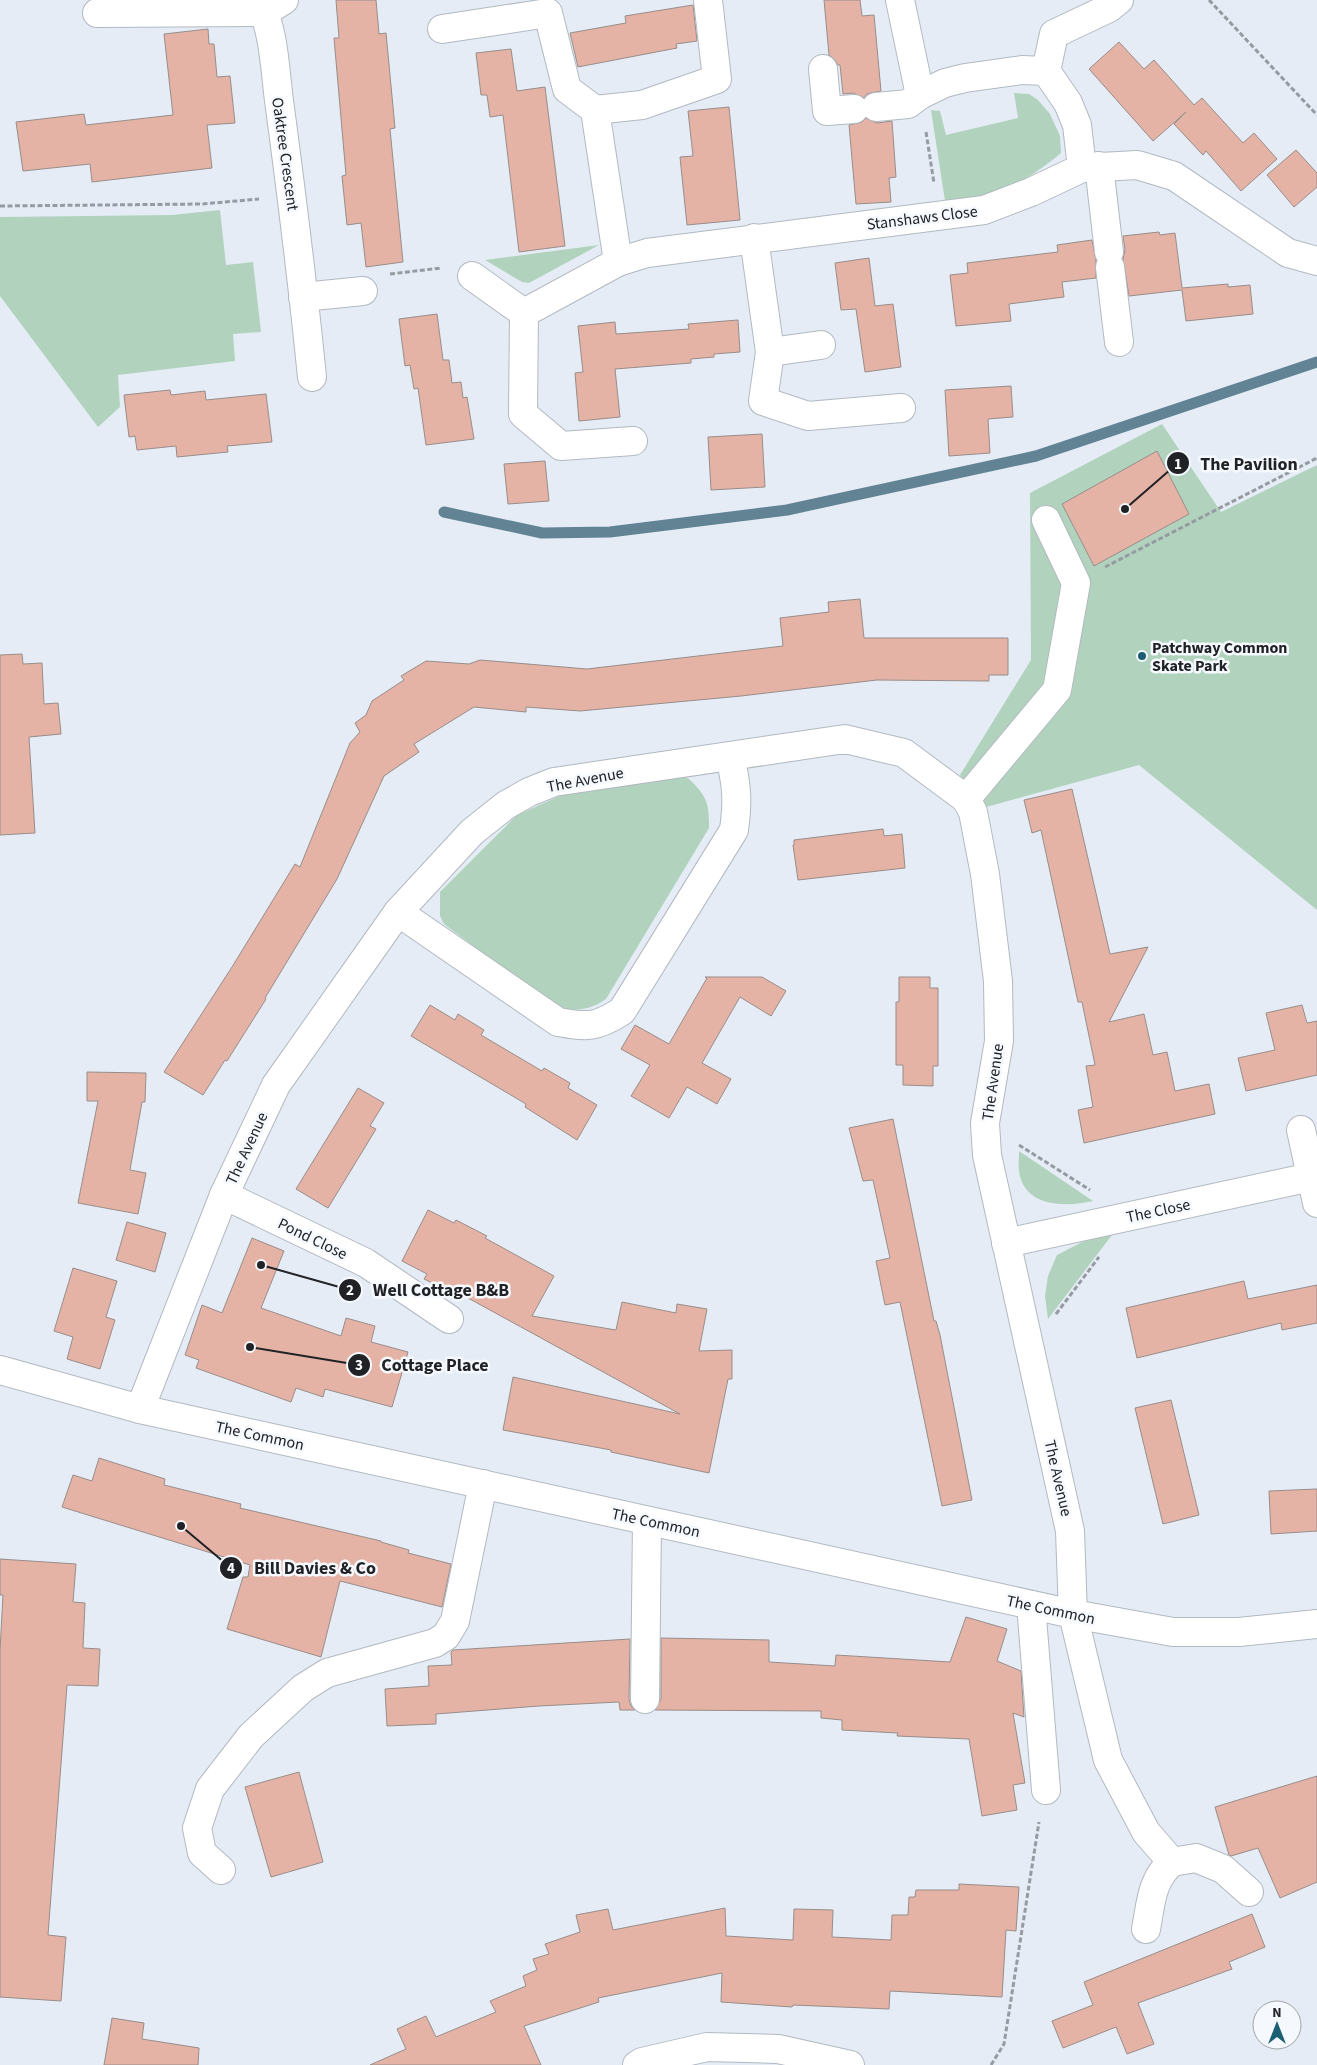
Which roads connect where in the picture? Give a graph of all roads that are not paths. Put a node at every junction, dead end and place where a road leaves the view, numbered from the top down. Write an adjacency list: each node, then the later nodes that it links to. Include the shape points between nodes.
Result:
1 (708, 0): 10 (street, via 717,79 642,105)
2 (900, 0): 9 (street)
3 (1119, 0): 8 (street, via 1054,34)
4 (269, 4): 5 (street); 17 (street, Oaktree Crescent)
5 (98, 13)
6 (442, 29): 10 (street, via 548,13 566,89)
7 (823, 69): 9 (street, via 827,112 908,104)
8 (1046, 71): 9 (street, via 1022,70 965,78); 11 (street, via 1068,103)
9 (920, 94)
10 (595, 110): 14 (street)
11 (1090, 167): 12 (street, Stanshaws Close, via 984,210); 13 (street, Stanshaws Close, via 1137,165 1174,176 1288,253); 19 (street, via 1110,259)
12 (754, 238): 14 (street, Stanshaws Close, via 646,253); 21 (street)
13 (1317, 261)
14 (618, 262): 18 (street, Stanshaws Close)
15 (472, 276): 18 (street)
16 (363, 291): 17 (street)
17 (303, 297): 22 (street, Oaktree Crescent)
18 (524, 313): 24 (street, via 523,414 561,446)
19 (1119, 342)
20 (821, 345): 21 (street)
21 (770, 352): 23 (street, via 763,401 808,416)
22 (312, 377)
23 (901, 408)
24 (633, 441)
25 (1046, 520): 27 (street, via 1076,583 1057,690)
26 (730, 757): 27 (street, The Avenue, via 845,739 904,754); 28 (street, The Avenue, via 554,782 530,792 506,805 472,832); 28 (street, via 737,788 734,830 622,1011 604,1023 580,1026 558,1022)
27 (966, 799): 33 (street, The Avenue, via 974,812 985,874 998,981 999,1041 985,1123 987,1155)
28 (398, 912): 31 (street, The Avenue, via 276,1085)
29 (1301, 1130): 30 (street)
30 (1311, 1177): 32 (street); 33 (street, The Close)
31 (224, 1195): 34 (street, Pond Close, via 366,1263); 36 (street, The Avenue)
32 (1317, 1204)
33 (1006, 1243): 40 (street, The Avenue, via 1070,1531)
34 (450, 1319)
35 (0, 1370): 36 (street, The Common)
36 (140, 1409): 37 (street, The Common)
37 (483, 1484): 38 (street, The Common); 45 (street, via 455,1621 446,1636 435,1643 326,1673 303,1688 251,1736 210,1789 197,1828 202,1854)
38 (647, 1521): 39 (street, The Common); 42 (street)
39 (1031, 1605): 40 (street, The Common); 43 (street)
40 (1073, 1614): 41 (street, The Common, via 1173,1632 1239,1632); 44 (street, The Avenue, via 1108,1760 1146,1832)
41 (1317, 1624)
42 (645, 1699)
43 (1046, 1790)
44 (1172, 1862): 46 (street, via 1196,1858 1223,1869); 47 (street, via 1161,1872 1154,1887)
45 (221, 1870)
46 (1249, 1892)
47 (1146, 1929)
48 (637, 2065): 49 (street, via 707,2047 778,2049)
49 (850, 2065)

